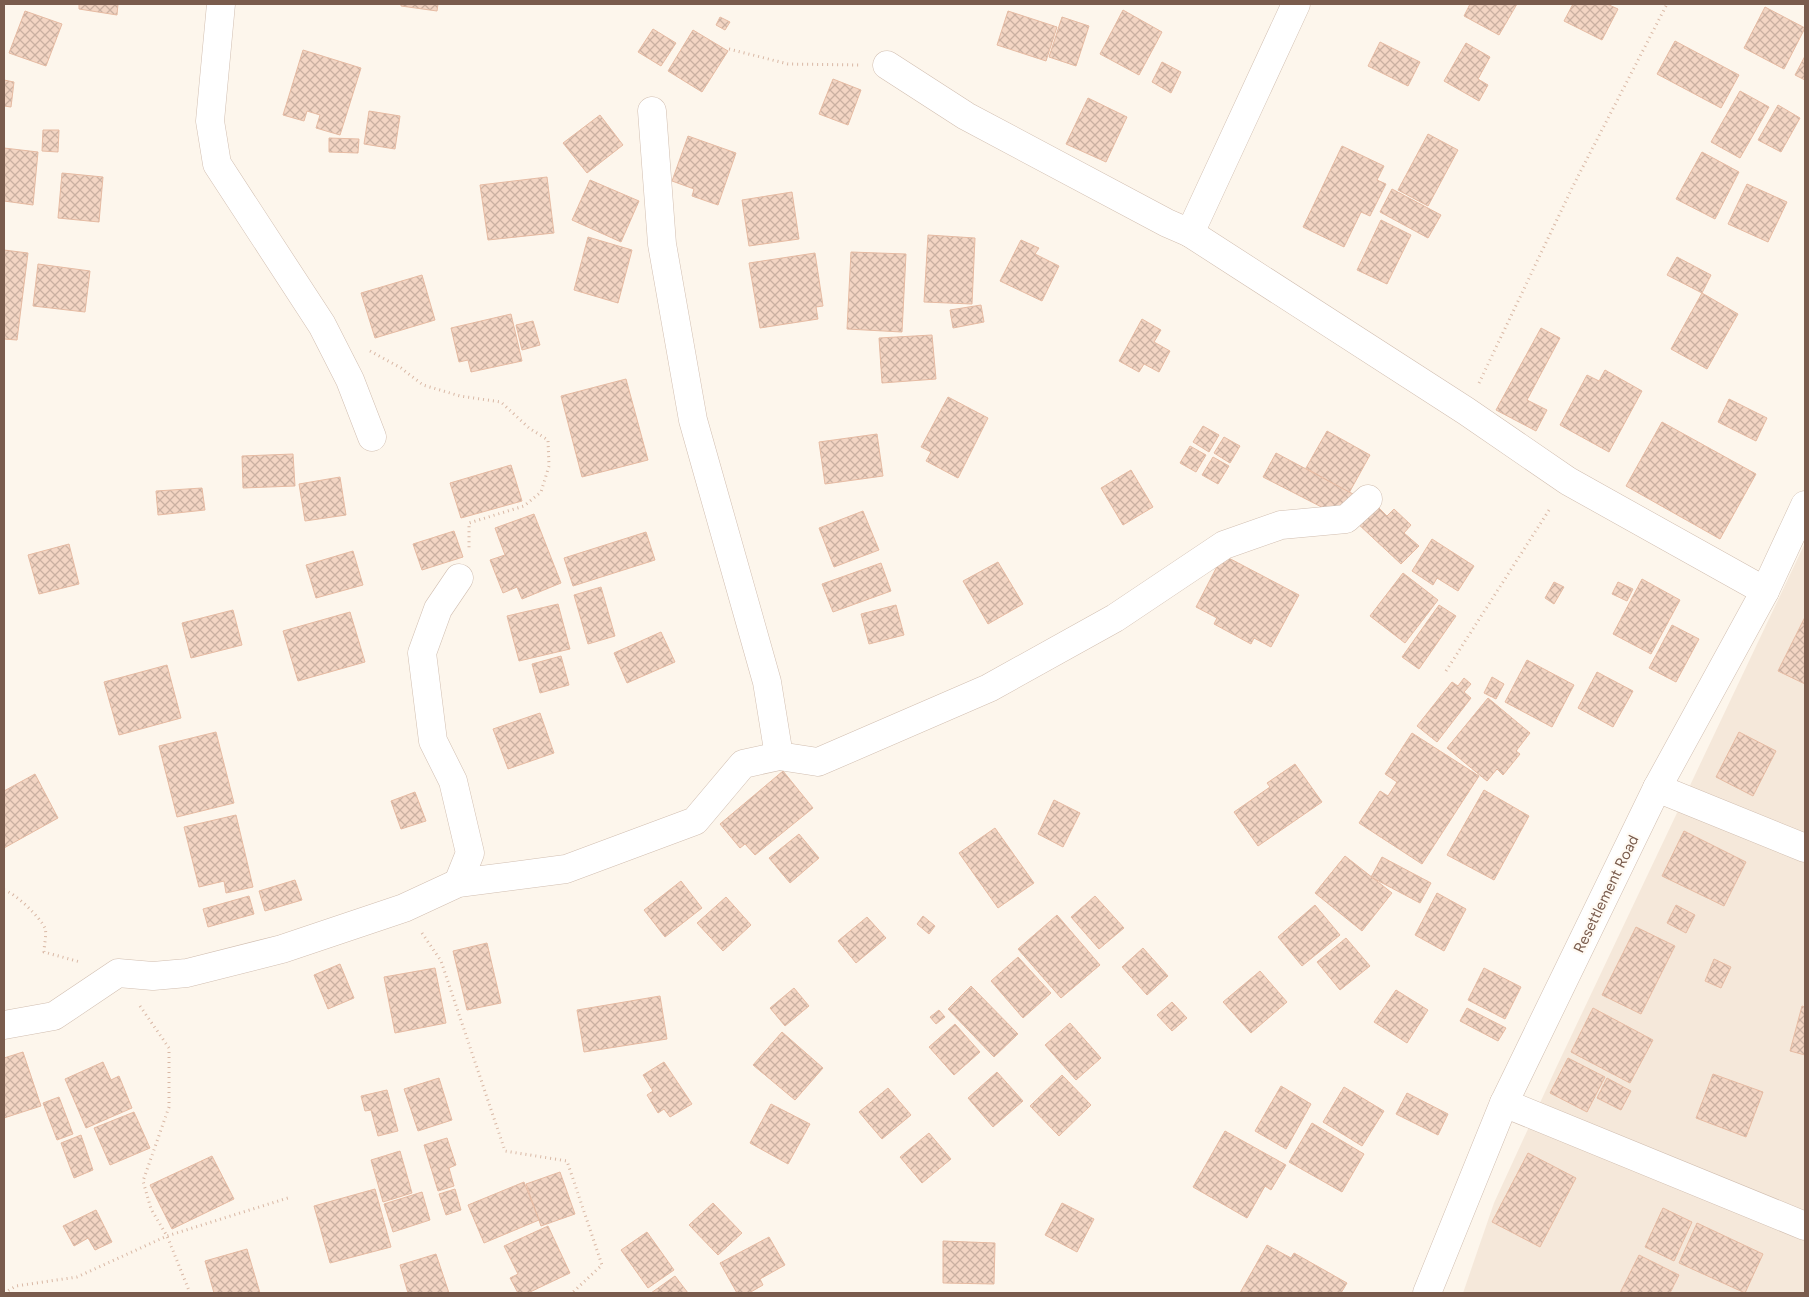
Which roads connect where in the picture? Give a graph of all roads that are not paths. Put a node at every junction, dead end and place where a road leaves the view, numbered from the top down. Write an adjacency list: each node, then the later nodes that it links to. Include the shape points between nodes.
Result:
1 (221, 4): 6 (street, via 210,121 217,164 322,325 350,380)
2 (1296, 4): 5 (street)
3 (887, 66): 5 (street, via 966,116 1167,224)
4 (652, 111): 11 (street, via 662,244 693,420 767,682)
5 (1190, 233): 10 (street, via 1466,411 1568,481)
6 (372, 437)
7 (1368, 499): 11 (street, via 1346,518 1281,525 1224,545 1115,618 980,692 818,762)
8 (1805, 505): 10 (street, Resettlement Road)
9 (460, 578): 14 (street, via 438,609 422,654 433,741 452,781 470,853)
10 (1765, 591): 12 (street, Resettlement Road)
11 (779, 756): 14 (street, via 743,764 695,821 566,869)
12 (1657, 788): 13 (street); 16 (street, Resettlement Road)
13 (1805, 848)
14 (458, 883): 15 (street, via 404,908 282,949 187,972 153,976 118,973 54,1016)
15 (4, 1025)
16 (1504, 1102): 17 (street); 18 (street, Resettlement Road)
17 (1805, 1226)
18 (1427, 1293)

